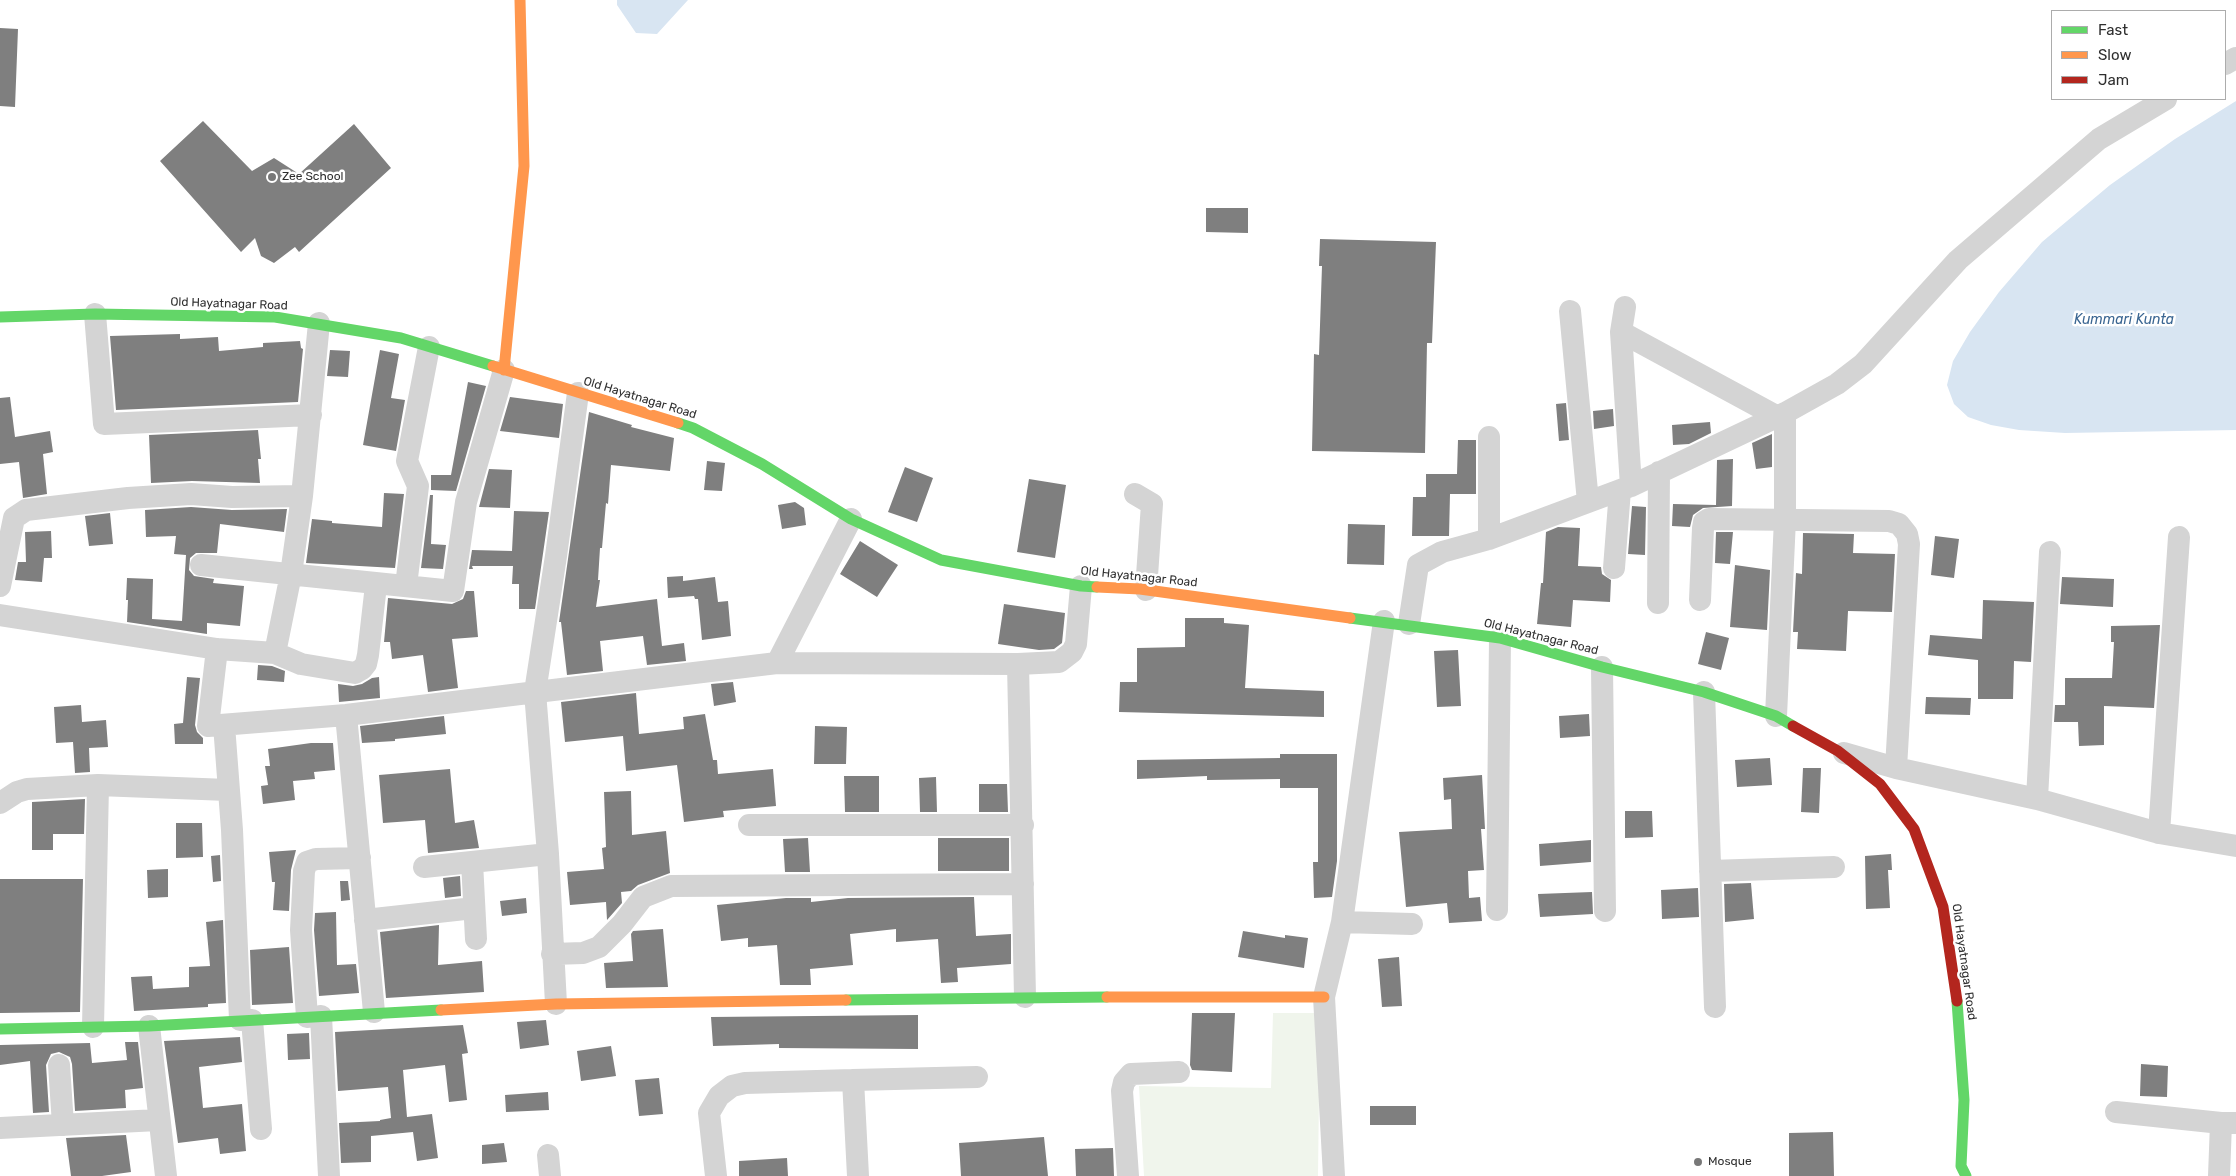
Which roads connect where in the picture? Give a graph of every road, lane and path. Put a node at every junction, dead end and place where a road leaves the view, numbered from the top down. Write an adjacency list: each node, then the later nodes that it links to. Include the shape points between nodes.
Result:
1 (520, 0): 10 (street, via 524,166)
2 (2164, 100): 13 (street, via 2099,139 1958,260 1862,364 1837,384)
3 (1625, 307): 8 (street)
4 (1570, 311): 19 (street)
5 (95, 314): 6 (street, Old Hayatnagar Road); 7 (street, Old Hayatnagar Road, via 275,317); 12 (street, via 104,424)
6 (0, 317)
7 (319, 323): 9 (street, Old Hayatnagar Road, via 401,338); 12 (street)
8 (1621, 332): 13 (street); 16 (street)
9 (429, 347): 10 (street, Old Hayatnagar Road); 30 (street, via 407,461 418,486)
10 (504, 370): 11 (street, Old Hayatnagar Road); 30 (street, via 466,502 453,591)
11 (578, 393): 20 (street, Old Hayatnagar Road, via 693,428 762,464); 44 (street)
12 (311, 415): 18 (street)
13 (1780, 415): 15 (street); 21 (street)
14 (1489, 437): 23 (street)
15 (1659, 472): 16 (street); 34 (street)
16 (1626, 488): 19 (street); 26 (street)
17 (1135, 494): 32 (street, via 1152,504)
18 (302, 496): 27 (street); 29 (street, via 191,494 26,510 14,518)
19 (1588, 502): 23 (street)
20 (851, 519): 31 (street, Old Hayatnagar Road, via 941,560); 41 (street)
21 (1785, 519): 33 (street, via 1714,518 1704,522); 47 (street); 50 (street, via 1889,521 1899,524 1907,534)
22 (2178, 537): 57 (street)
23 (1488, 539): 37 (street, via 1442,552 1418,565)
24 (2050, 552): 53 (street)
25 (201, 565): 27 (street)
26 (1614, 568)
27 (291, 574): 28 (street); 40 (street)
28 (376, 585): 30 (street); 40 (street, via 368,655 362,669 355,673 301,664)
29 (0, 586)
30 (406, 586)
31 (1081, 586): 32 (street, Old Hayatnagar Road); 42 (street, via 1076,644 1072,652 1059,662)
32 (1146, 590): 36 (street, Old Hayatnagar Road, via 1338,617)
33 (1700, 600)
34 (1658, 603)
35 (0, 615): 39 (street)
36 (1384, 620): 37 (street, Old Hayatnagar Road); 70 (street)
37 (1409, 624): 38 (street, Old Hayatnagar Road)
38 (1500, 638): 43 (street, Old Hayatnagar Road); 67 (street)
39 (217, 649): 40 (street); 48 (street, via 208,726)
40 (276, 653)
41 (777, 663): 42 (street); 44 (street)
42 (1018, 664): 55 (street)
43 (1602, 667): 45 (street, Old Hayatnagar Road); 68 (street)
44 (535, 692): 46 (street); 59 (street)
45 (1704, 692): 47 (street, Old Hayatnagar Road); 64 (street)
46 (346, 715): 48 (street); 60 (street)
47 (1776, 716): 49 (street, Old Hayatnagar Road)
48 (224, 724): 52 (street)
49 (1838, 751): 50 (street); 94 (street, Old Hayatnagar Road, via 1880,784 1914,829 1943,907 1958,1006 1964,1100)
50 (1896, 768): 53 (street)
51 (98, 785): 52 (street); 54 (street, via 27,789); 82 (street)
52 (228, 790): 80 (street)
53 (2037, 799): 57 (street)
54 (0, 803)
55 (1023, 825): 56 (street); 65 (street)
56 (748, 826)
57 (2159, 833): 58 (street)
58 (2236, 846)
59 (548, 854): 61 (street); 73 (street)
60 (360, 858): 69 (street); 79 (street, via 316,859 307,862 304,871 301,930)
61 (472, 862): 62 (street); 66 (street)
62 (424, 867)
63 (1834, 868): 64 (street)
64 (1710, 871): 77 (street)
65 (1023, 884): 73 (street, via 672,886 643,897 599,947 583,953); 74 (street)
66 (474, 908): 69 (street); 72 (street)
67 (1496, 910)
68 (1605, 911)
69 (365, 920): 78 (street)
70 (1342, 922): 71 (street); 75 (street)
71 (1412, 924)
72 (476, 939)
73 (552, 954): 76 (street)
74 (1025, 997): 75 (street); 76 (street)
75 (1324, 997): 100 (street)
76 (556, 1004): 78 (street)
77 (1715, 1007)
78 (374, 1012): 79 (street)
79 (314, 1016): 80 (street); 96 (street)
80 (246, 1020): 81 (street); 93 (street)
81 (149, 1026): 82 (street); 89 (street)
82 (93, 1027): 83 (street)
83 (0, 1029)
84 (59, 1065): 91 (street)
85 (1179, 1072): 99 (street, via 1131,1074 1124,1082)
86 (978, 1078): 87 (street)
87 (853, 1080): 97 (street, via 732,1086 719,1096 709,1114); 98 (street)
88 (2116, 1112): 90 (street)
89 (158, 1120): 91 (street); 95 (street)
90 (2229, 1123): 101 (street)
91 (63, 1125): 92 (street)
92 (0, 1128)
93 (261, 1129)
94 (1963, 1173)
95 (166, 1176)
96 (329, 1176)
97 (716, 1176)
98 (858, 1176)
99 (1128, 1176)
100 (1334, 1176)
101 (2219, 1176)

